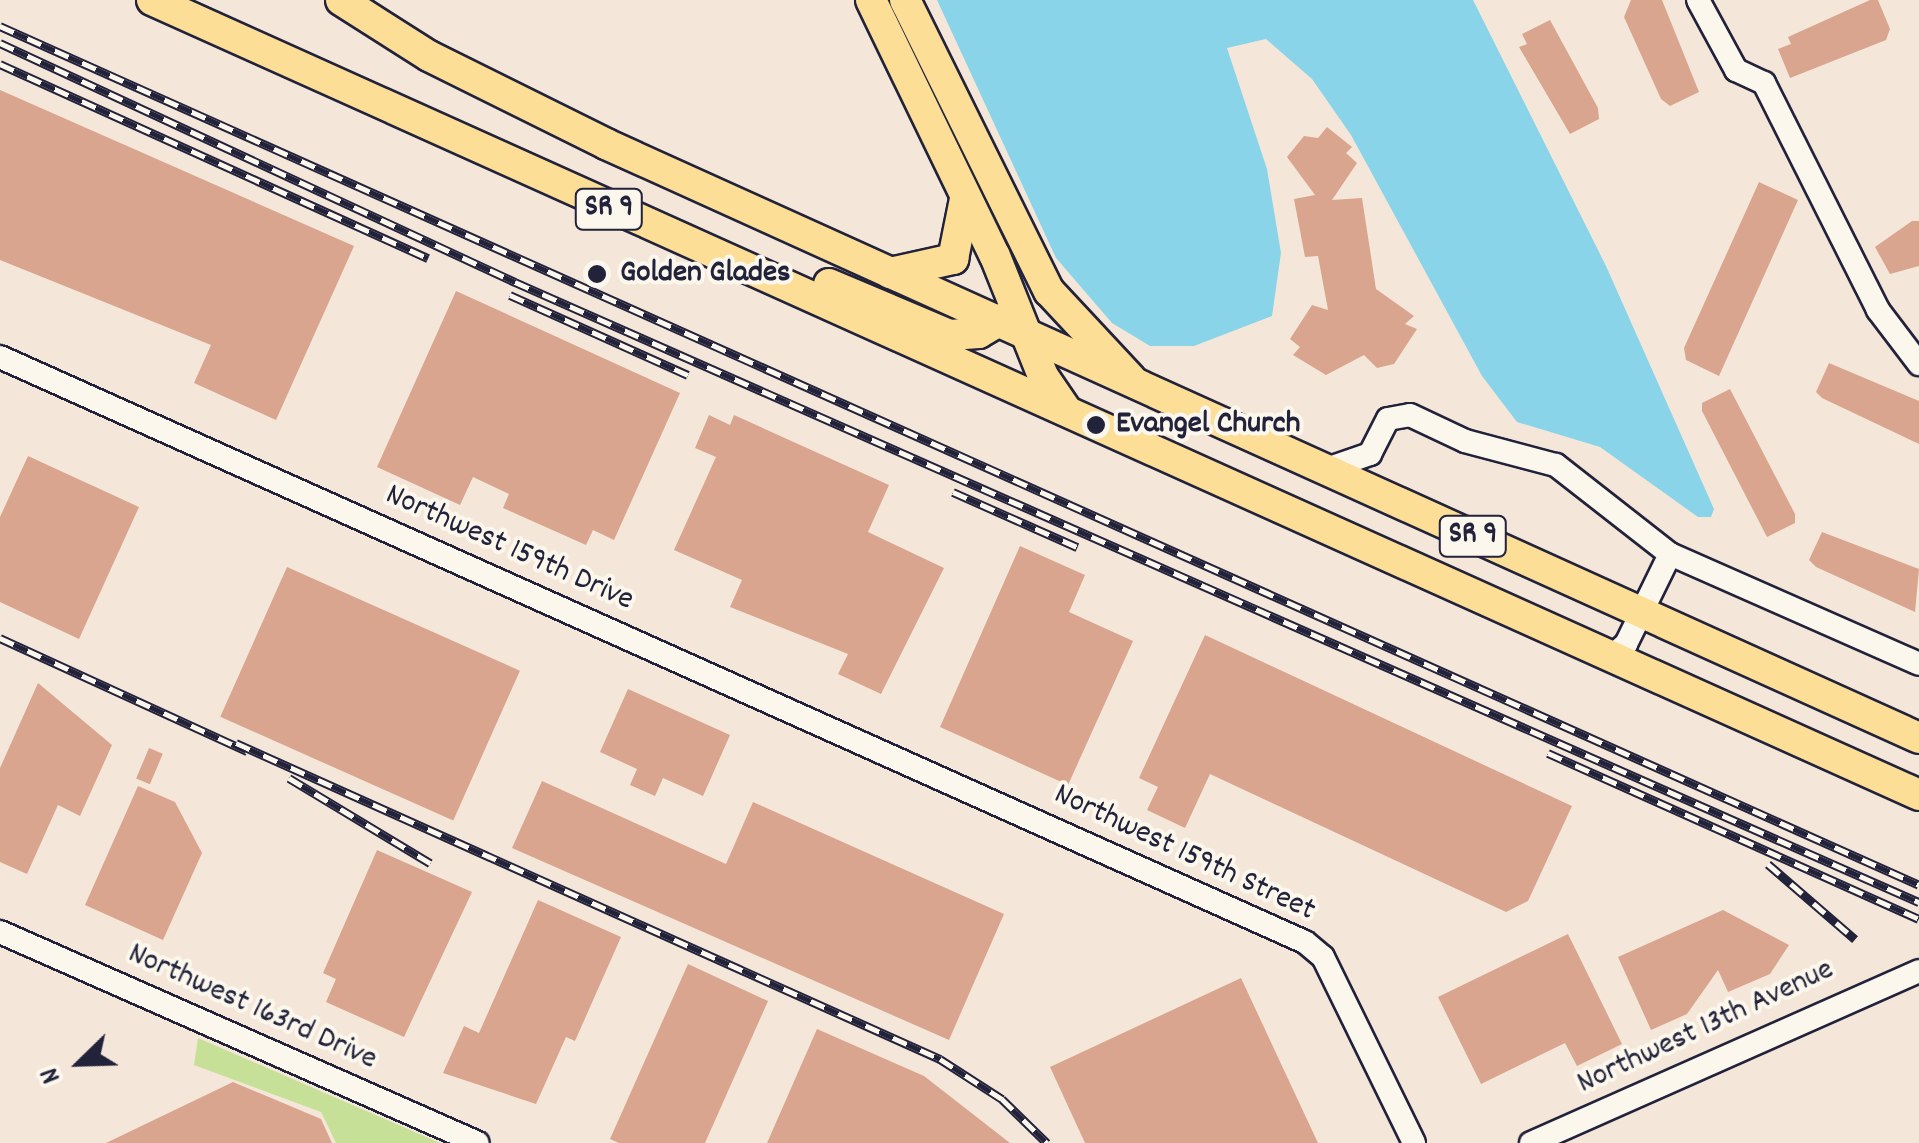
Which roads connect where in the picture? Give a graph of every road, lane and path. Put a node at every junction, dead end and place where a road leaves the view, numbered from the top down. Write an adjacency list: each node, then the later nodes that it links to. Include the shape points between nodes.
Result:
1 (152, 0): 9 (main road, SR 9)
2 (341, 0): 8 (main road, SR 9, via 516,101)
3 (871, 0): 6 (main road)
4 (905, 0): 7 (main road)
5 (1698, 0): 12 (street, via 1736,70 1771,96 1878,310)
6 (965, 196): 8 (main road, via 953,259); 10 (main road)
7 (1029, 252): 10 (main road); 13 (main road, via 1049,291)
8 (888, 273): 10 (main road, SR 9)
9 (758, 275): 10 (main road, via 810,276 950,335); 14 (main road, SR 9)
10 (1013, 323): 13 (main road, SR 9); 14 (main road)
11 (0, 357): 22 (street, Northwest 159th Drive)
12 (1919, 364)
13 (1136, 385): 15 (main road, SR 9)
14 (1069, 414): 18 (main road, SR 9)
15 (1324, 470): 16 (street, via 1370,454 1388,419 1399,418 1556,465); 17 (main road, SR 9)
16 (1670, 554): 17 (street); 19 (street)
17 (1638, 610): 18 (street, via 1626,644); 20 (main road, SR 9)
18 (1610, 657): 21 (main road, SR 9)
19 (1919, 664)
20 (1919, 738)
21 (1919, 794)
22 (992, 801): 26 (street, Northwest 159th Street, via 1304,942 1323,957)
23 (0, 932): 25 (street, Northwest 163rd Drive)
24 (1913, 971): 27 (street, Northwest 13th Avenue)
25 (478, 1143)
26 (1414, 1143)
27 (1531, 1143)

